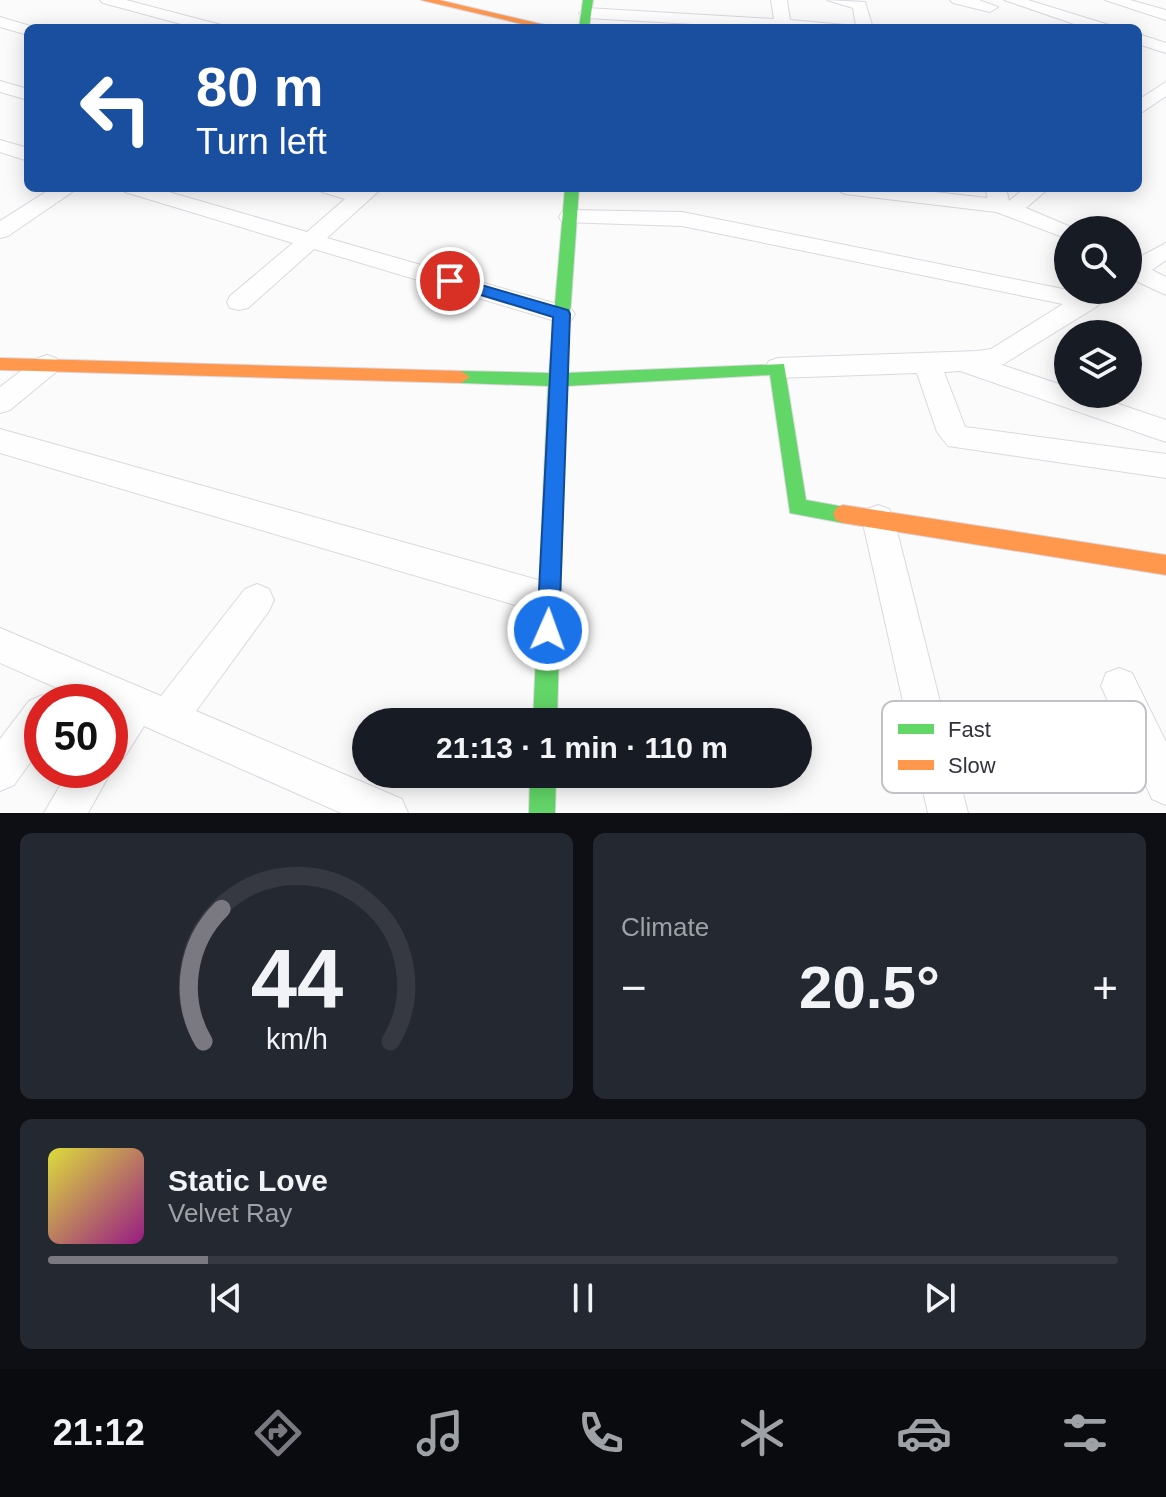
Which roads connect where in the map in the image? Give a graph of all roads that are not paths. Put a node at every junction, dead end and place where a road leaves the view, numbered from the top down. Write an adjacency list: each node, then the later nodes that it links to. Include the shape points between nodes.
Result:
1 (108, 0): 14 (street)
2 (426, 0): 15 (street)
3 (696, 0): 16 (street)
4 (779, 0): 17 (street)
5 (835, 0): 18 (street, via 858,3)
6 (958, 0): 9 (street)
7 (1012, 0): 13 (street)
8 (1113, 0): 11 (street)
9 (990, 3): 19 (street)
10 (586, 14): 16 (street)
11 (1166, 15)
12 (0, 22): 20 (street)
13 (1070, 23)
14 (200, 24)
15 (535, 24)
16 (696, 24)
17 (783, 24)
18 (864, 24)
19 (990, 24)
20 (24, 29)
21 (1142, 40): 22 (street)
22 (1166, 48)
23 (0, 86): 25 (street)
24 (1166, 87): 26 (street)
25 (24, 94)
26 (1142, 106)
27 (0, 146): 28 (street)
28 (24, 154)
29 (61, 192): 38 (street)
30 (146, 192): 39 (street)
31 (572, 192): 36 (street)
32 (891, 192): 35 (street)
33 (1028, 192): 35 (street)
34 (366, 193): 39 (street)
35 (1002, 202): 37 (street)
36 (570, 217): 42 (street, via 682,219); 45 (street)
37 (1054, 226)
38 (0, 231)
39 (311, 240): 43 (street); 45 (street)
40 (1148, 258): 41 (street)
41 (1166, 287)
42 (1054, 288)
43 (239, 302)
44 (1084, 304): 46 (street, via 1012,351)
45 (562, 314): 51 (street)
46 (960, 362): 47 (street); 53 (street)
47 (927, 363): 50 (street); 55 (street, via 951,432 958,438)
48 (0, 364): 49 (street)
49 (47, 365): 51 (street); 52 (street)
50 (778, 368): 51 (street); 56 (street, via 797,507)
51 (557, 380): 58 (street)
52 (0, 402)
53 (1166, 431)
54 (0, 441): 58 (street)
55 (1166, 466)
56 (878, 519): 57 (street); 63 (street)
57 (1166, 565)
58 (549, 599): 66 (street)
59 (257, 600): 67 (street)
60 (0, 645): 61 (street)
61 (53, 684)
62 (1119, 686): 64 (street)
63 (921, 701)
64 (1126, 701)
65 (128, 706): 67 (street)
66 (545, 708)
67 (151, 712): 68 (street); 77 (street)
68 (128, 730)
69 (24, 738): 71 (street)
70 (1146, 743): 72 (street)
71 (0, 771)
72 (1166, 785)
73 (80, 788): 76 (street)
74 (543, 788): 78 (street)
75 (943, 793): 79 (street)
76 (64, 813)
77 (388, 813)
78 (542, 813)
79 (948, 813)

